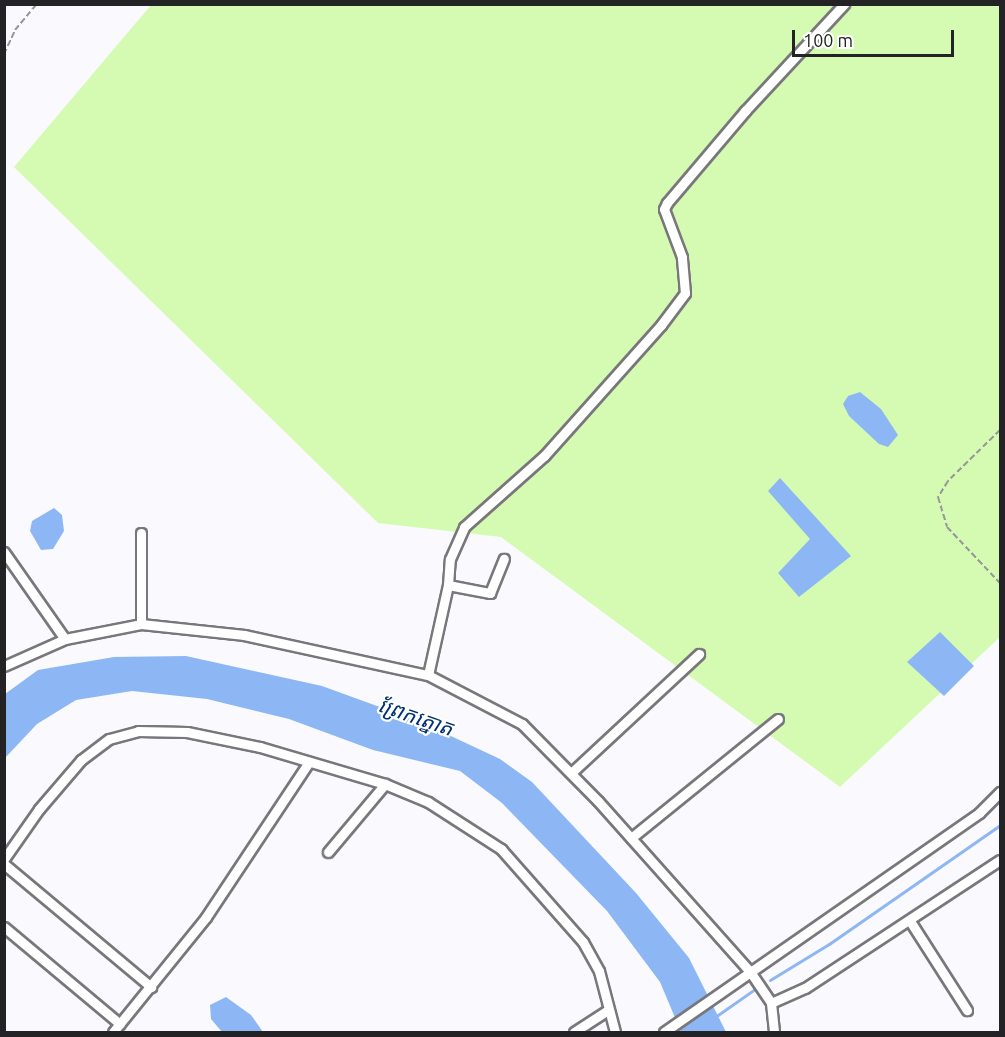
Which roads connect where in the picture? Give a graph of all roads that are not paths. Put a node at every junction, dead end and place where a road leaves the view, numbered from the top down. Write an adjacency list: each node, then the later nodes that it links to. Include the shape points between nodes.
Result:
1 (844, 4): 5 (street, via 667,203 664,209 682,257 685,293 544,456 464,527 450,559)
2 (141, 533): 6 (street)
3 (4, 552): 7 (street)
4 (504, 559): 5 (street, via 490,593)
5 (448, 585): 10 (street)
6 (141, 624): 7 (street); 10 (street, via 244,635)
7 (65, 639): 9 (street)
8 (699, 654): 13 (street)
9 (4, 666)
10 (428, 675): 13 (street, via 522,724)
11 (778, 719): 16 (street)
12 (309, 762): 14 (street); 18 (street, via 187,732 138,731 109,739 81,760 39,809); 24 (street, via 242,867)
13 (571, 773): 16 (street)
14 (385, 784): 17 (street); 26 (street, via 428,802 508,856 583,942 599,971)
15 (1000, 792): 23 (street, via 979,813)
16 (631, 838): 23 (street)
17 (328, 852)
18 (4, 859)
19 (1000, 860): 21 (street)
20 (4, 864): 24 (street)
21 (910, 921): 25 (street, via 805,988); 27 (street)
22 (4, 927): 28 (street)
23 (751, 973): 25 (street); 32 (street)
24 (151, 987): 28 (street)
25 (771, 1003): 33 (street)
26 (608, 1010): 30 (street); 31 (street)
27 (968, 1010)
28 (120, 1024): 29 (street)
29 (112, 1032)
30 (574, 1032)
31 (615, 1032)
32 (664, 1032)
33 (774, 1032)

